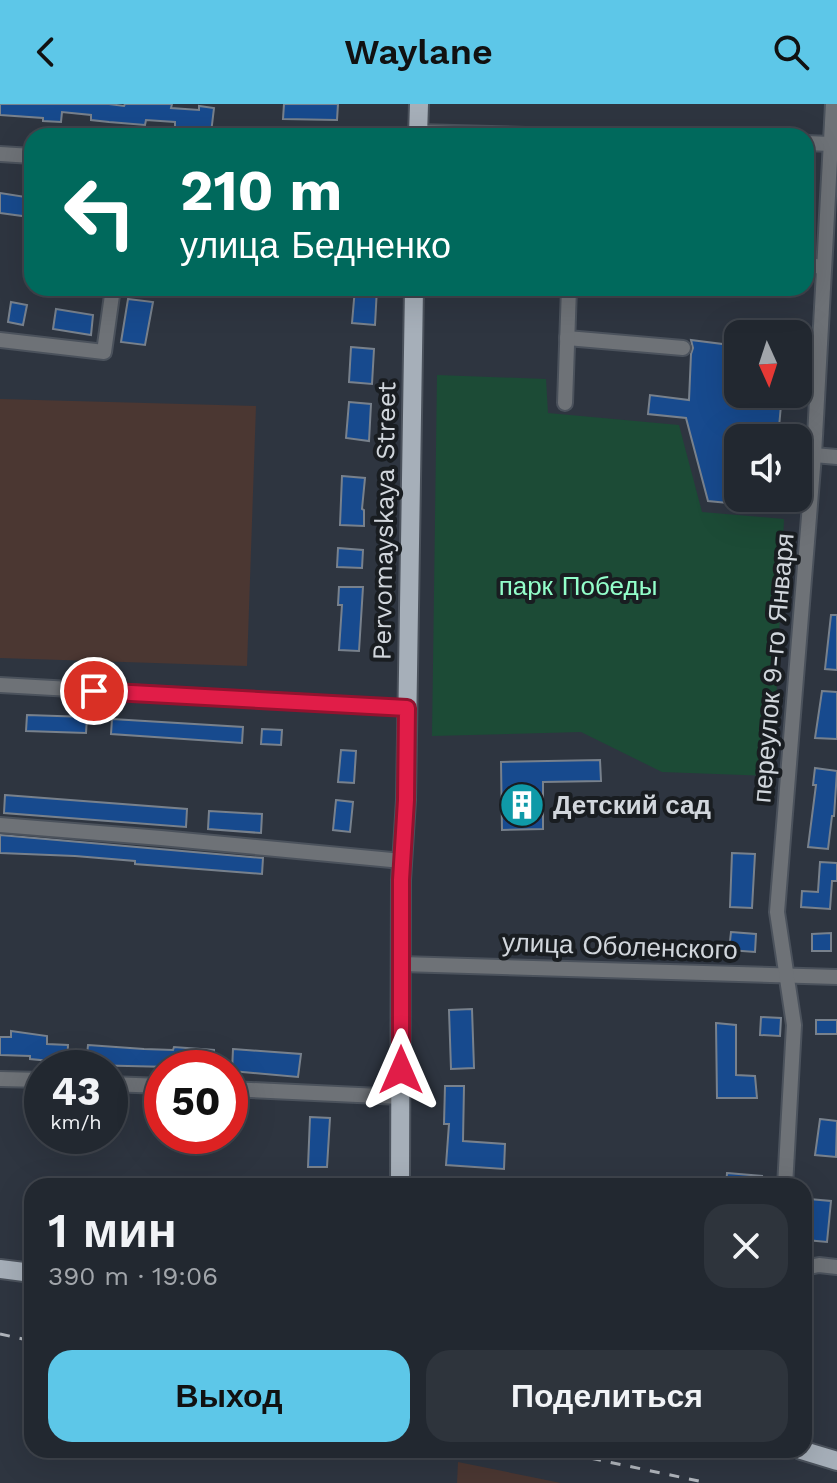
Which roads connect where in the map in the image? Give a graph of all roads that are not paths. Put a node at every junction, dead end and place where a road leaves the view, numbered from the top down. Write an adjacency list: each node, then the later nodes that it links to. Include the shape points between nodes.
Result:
1 (419, 104): 3 (main road)
2 (833, 104): 5 (street, переулок 9-го Января)
3 (418, 128)
4 (814, 143): 5 (street)
5 (831, 144): 9 (street, переулок 9-го Января)
6 (0, 154): 7 (street)
7 (24, 156)
8 (814, 266): 9 (street)
9 (824, 267): 17 (street, переулок 9-го Января)
10 (112, 296): 14 (street, via 104,352)
11 (414, 296): 20 (main road, Pervomayskaya Street)
12 (569, 296): 13 (street)
13 (567, 338): 15 (street); 16 (street)
14 (0, 340)
15 (683, 348)
16 (565, 403)
17 (814, 455): 18 (street); 24 (street, переулок 9-го Января, via 777,912)
18 (837, 457)
19 (0, 685): 20 (street)
20 (407, 708): 22 (main road, Pervomayskaya Street)
21 (0, 825): 22 (street)
22 (402, 861): 23 (main road, Pervomayskaya Street)
23 (401, 964): 24 (street, улица Оболенского); 29 (main road, Pervomayskaya Street)
24 (786, 975): 25 (street, улица Оболенского); 31 (street, переулок 9-го Января, via 794,1025)
25 (837, 977)
26 (0, 1079): 27 (street)
27 (24, 1080)
28 (248, 1090): 29 (street)
29 (401, 1097): 30 (main road, Pervomayskaya Street)
30 (400, 1178)
31 (785, 1178)
32 (812, 1266): 33 (street)
33 (837, 1267)
34 (0, 1269): 35 (main road)
35 (24, 1272)
36 (812, 1453): 37 (main road)
37 (837, 1461)

